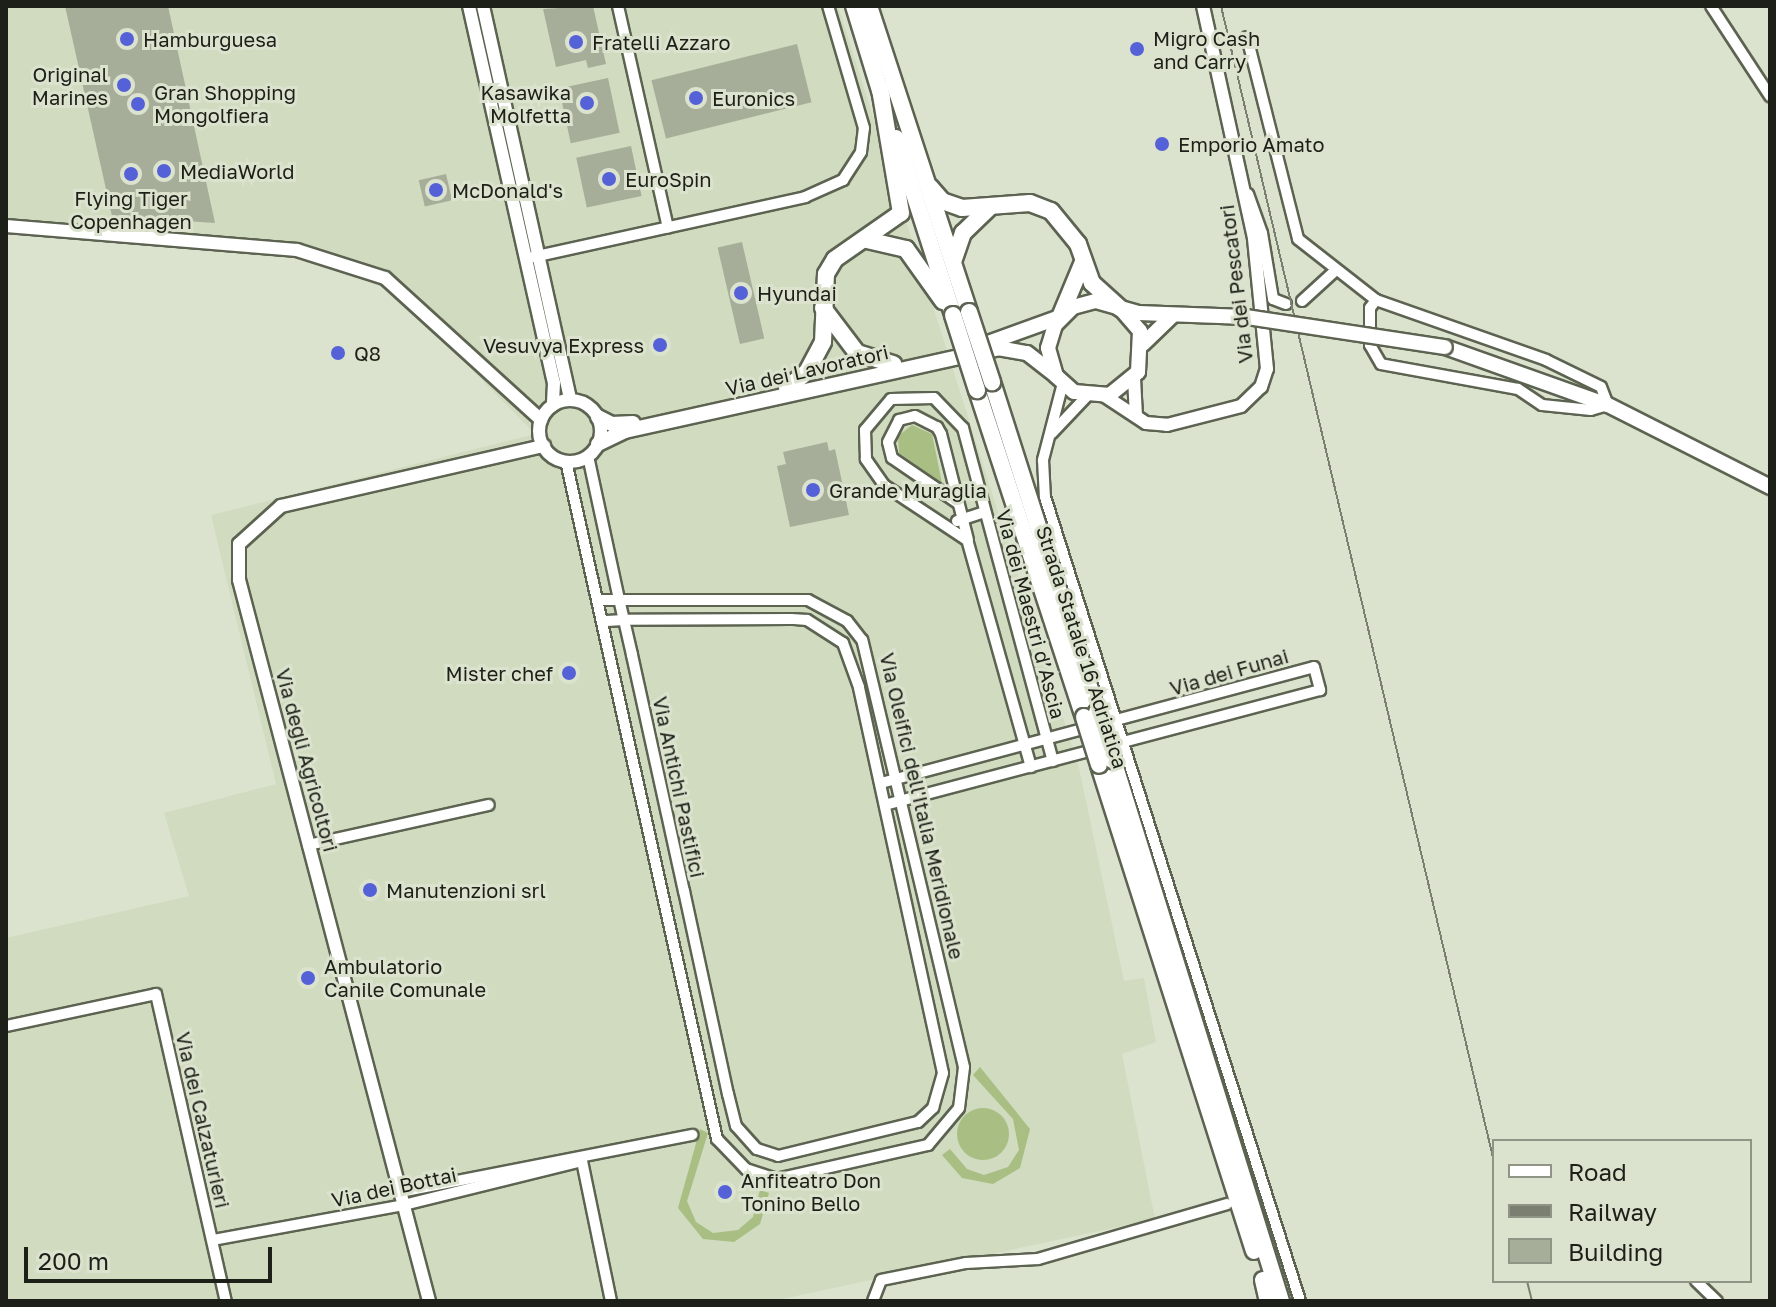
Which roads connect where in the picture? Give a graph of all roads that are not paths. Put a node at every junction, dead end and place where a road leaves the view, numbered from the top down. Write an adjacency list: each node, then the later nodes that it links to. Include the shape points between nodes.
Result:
1 (469, 6): 18 (street)
2 (483, 6): 18 (street)
3 (618, 6): 16 (street)
4 (828, 6): 16 (street, via 864,128 852,170 822,193)
5 (854, 6): 10 (highway, Strada Statale 16 Adriatica)
6 (869, 6): 12 (highway, Strada Statale 16 Adriatica)
7 (1203, 6): 13 (street, Via dei Pescatori)
8 (1711, 6): 11 (street)
9 (1247, 37): 21 (street, via 1298,239)
10 (880, 89): 17 (highway, via 902,201 895,221); 27 (highway, Strada Statale 16 Adriatica)
11 (1770, 96)
12 (919, 164): 14 (highway, via 942,201 972,210); 20 (highway, Strada Statale 16 Adriatica)
13 (1244, 188): 24 (street, via 1262,233 1273,299); 41 (street, Via dei Pescatori, via 1268,360 1261,387 1241,406 1175,424 1155,426)
14 (998, 204): 19 (highway, via 1030,203 1051,211 1068,227); 20 (highway, via 963,233)
15 (6, 226): 43 (street, via 297,250 385,278)
16 (668, 227): 18 (street)
17 (861, 241): 25 (highway, via 826,274); 27 (highway, via 885,240 906,249)
18 (533, 256): 38 (street); 39 (street)
19 (1083, 262): 26 (highway, via 1092,283); 29 (highway)
20 (952, 264): 27 (highway, Strada Statale 16 Adriatica)
21 (1336, 270): 22 (street); 23 (street)
22 (1376, 300): 40 (street, via 1546,360 1601,387); 40 (street, via 1370,308 1370,345 1381,364 1518,389 1542,405 1591,410)
23 (1302, 301)
24 (1286, 304)
25 (822, 305): 32 (highway, via 839,338 857,353); 35 (highway, via 823,342 807,372)
26 (1120, 308): 28 (main road); 29 (main road, via 1089,302); 30 (main road, via 1137,326)
27 (961, 314): 67 (highway, Strada Statale 16 Adriatica, bridge)
28 (1172, 316): 30 (main road); 40 (main road, bridge, via 1246,317 1391,334 1445,347)
29 (1060, 317): 31 (main road); 34 (main road, via 1048,348)
30 (1143, 344): 33 (main road)
31 (995, 345): 32 (main road, Via dei Lavoratori); 34 (main road, via 1027,353); 44 (main road, Via dei Lavoratori)
32 (893, 364): 35 (main road, Via dei Lavoratori)
33 (1134, 378): 37 (main road); 41 (street)
34 (1060, 380): 36 (main road); 45 (street)
35 (787, 388): 44 (main road, Via dei Lavoratori)
36 (1087, 396): 37 (main road); 45 (street)
37 (1105, 396): 41 (street, Via dei Pescatori)
38 (570, 400): 39 (street); 42 (street)
39 (553, 405): 43 (street)
40 (1608, 405): 50 (main road)
41 (1136, 414)
42 (598, 417): 44 (main road); 46 (street)
43 (541, 420): 47 (street)
44 (624, 428): 46 (main road)
45 (1049, 438): 62 (street, via 1045,497)
46 (598, 444): 48 (street)
47 (544, 446): 49 (street); 74 (street, Via degli Agricoltori, via 281,506 239,544 239,580)
48 (588, 456): 49 (street); 56 (street, Via Antichi Pastifici)
49 (566, 461): 57 (street, Via Antichi Pastifici)
50 (1770, 487)
51 (958, 503): 51 (street, via 937,427 915,416 899,420 889,433 892,458); 53 (street)
52 (985, 512): 53 (street); 54 (street, Via dei Maestri d’Ascia, via 956,416 920,394 891,399 865,430 866,459 884,485); 63 (street, Via dei Maestri d’Ascia)
53 (962, 519): 54 (street); 55 (street)
54 (947, 524): 55 (street, Via dei Maestri d’Ascia)
55 (970, 546): 65 (street, Via dei Maestri d’Ascia)
56 (619, 599): 57 (street, Via Oleifici dell'Italia Meridionale); 58 (street, Via Antichi Pastifici); 60 (street, Via Oleifici dell'Italia Meridionale, via 792,599 827,607 862,640)
57 (598, 600): 59 (street, Via Antichi Pastifici)
58 (624, 620): 59 (street, Via Oleifici dell'Italia Meridionale); 61 (street, Via Oleifici dell'Italia Meridionale, via 807,620 843,643); 76 (street, Via Antichi Pastifici, via 736,1126 757,1149 778,1156 910,1127 933,1108)
59 (602, 621): 77 (street, Via Antichi Pastifici)
60 (882, 706): 61 (street); 69 (street, Via Oleifici dell'Italia Meridionale)
61 (863, 711): 70 (street, Via Oleifici dell'Italia Meridionale)
62 (1119, 721): 63 (street, Via dei Funai); 64 (street); 64 (street, Via dei Funai, via 1314,667 1320,690)
63 (1047, 740): 65 (street, Via dei Funai); 66 (street, Via dei Maestri d’Ascia)
64 (1126, 744): 66 (street, Via dei Funai); 90 (street, via 1259,1193)
65 (1025, 746): 68 (street, Via dei Maestri d’Ascia); 69 (street, Via dei Funai)
66 (1053, 761): 68 (street, Via dei Funai)
67 (1106, 762): 88 (highway, Strada Statale 16 Adriatica); 89 (highway, Strada Statale 16 Adriatica)
68 (1031, 767): 71 (street, Via dei Funai)
69 (899, 778): 70 (street, Via dei Funai); 71 (street, Via Oleifici dell'Italia Meridionale)
70 (881, 783): 73 (street, Via Oleifici dell'Italia Meridionale)
71 (904, 800): 73 (street, Via dei Funai); 77 (street, Via Oleifici dell'Italia Meridionale, via 964,1067 959,1108 928,1145 783,1179 737,1162)
72 (489, 805): 74 (street)
73 (886, 805): 76 (street, Via Oleifici dell'Italia Meridionale)
74 (308, 845): 80 (street, Via degli Agricoltori)
75 (6, 1026): 82 (street, Via dei Calzaturieri, via 156,994)
76 (943, 1073)
77 (710, 1121)
78 (692, 1135): 79 (street, Via dei Bottai)
79 (582, 1161): 80 (street, Via dei Bottai, via 561,1157); 86 (street)
80 (403, 1199): 82 (street, Via dei Bottai); 85 (street, Via degli Agricoltori)
81 (1227, 1204): 87 (street, via 1038,1259 966,1263 881,1280)
82 (213, 1240): 84 (street, Via dei Calzaturieri)
83 (1698, 1283): 91 (street)
84 (226, 1301)
85 (429, 1301)
86 (611, 1301)
87 (873, 1301)
88 (1269, 1301)
89 (1281, 1301)
90 (1300, 1301)
91 (1717, 1301)

